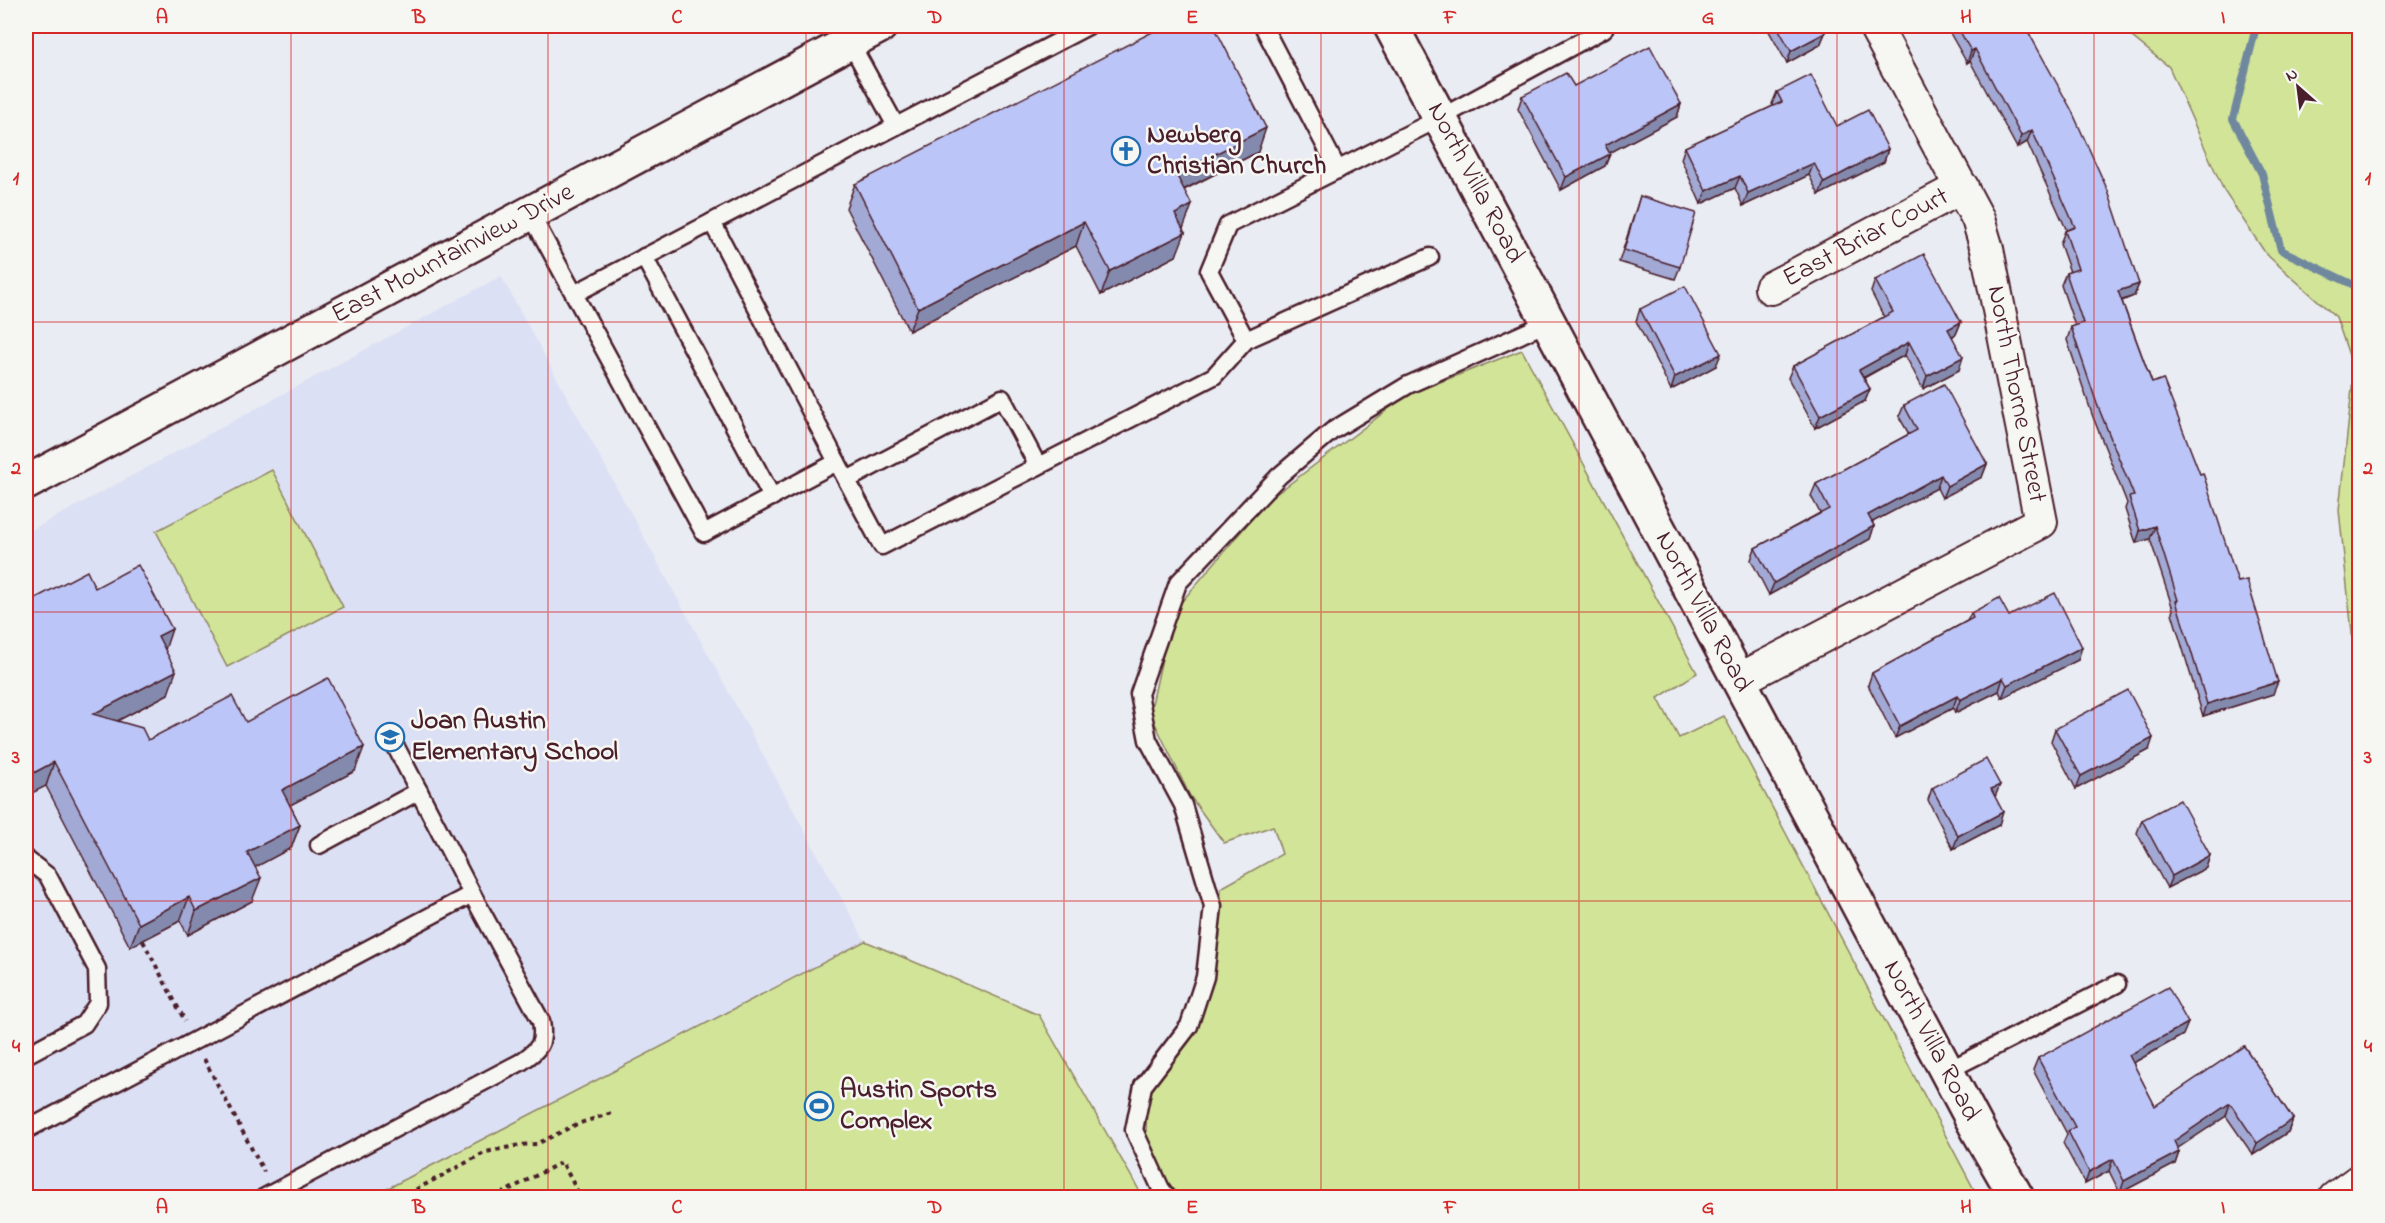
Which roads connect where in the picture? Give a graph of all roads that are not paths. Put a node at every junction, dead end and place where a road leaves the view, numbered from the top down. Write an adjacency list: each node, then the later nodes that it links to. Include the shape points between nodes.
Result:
1 (880, 26): 7 (main road, East Mountainview Drive)
2 (1088, 26): 9 (lane)
3 (1263, 26): 10 (lane)
4 (1391, 26): 8 (main road, North Villa Road)
5 (1875, 26): 11 (street, North Thorne Street)
6 (1604, 29): 8 (lane)
7 (850, 42): 9 (lane); 12 (main road, East Mountainview Drive)
8 (1440, 118): 10 (lane); 18 (main road, North Villa Road)
9 (896, 126): 13 (lane)
10 (1338, 170): 19 (lane, via 1228,225 1209,271)
11 (1962, 187): 16 (street, East Briar Court); 25 (street, North Thorne Street, via 1987,249 2041,522)
12 (530, 213): 17 (lane); 23 (main road, East Mountainview Drive)
13 (712, 222): 14 (lane); 20 (lane)
14 (644, 257): 17 (lane); 24 (lane)
15 (1430, 257): 19 (lane)
16 (1771, 288)
17 (574, 294): 24 (lane, via 704,533)
18 (1549, 322): 25 (main road, North Villa Road); 37 (lane, via 1408,385 1332,431 1280,476 1178,582 1139,694 1148,740 1183,805 1213,906 1205,977 1192,1016 1143,1086 1134,1130)
19 (1246, 340): 21 (lane, via 1214,376)
20 (837, 462): 22 (lane); 24 (lane)
21 (1038, 466): 22 (lane, via 882,546); 22 (lane, via 1002,398)
22 (847, 480)
23 (26, 483)
24 (772, 497)
25 (1739, 680): 33 (main road, North Villa Road)
26 (397, 749): 27 (lane)
27 (419, 791): 28 (lane); 30 (lane)
28 (319, 845)
29 (26, 859): 32 (lane, via 48,876 97,969 98,1003 84,1024)
30 (472, 894): 34 (lane); 36 (lane, via 541,1021 539,1049)
31 (2117, 984): 33 (lane)
32 (26, 1055)
33 (1947, 1071): 38 (main road, North Villa Road)
34 (26, 1130)
35 (2360, 1180): 39 (street)
36 (263, 1197)
37 (1168, 1197)
38 (2017, 1197)
39 (2335, 1197)

